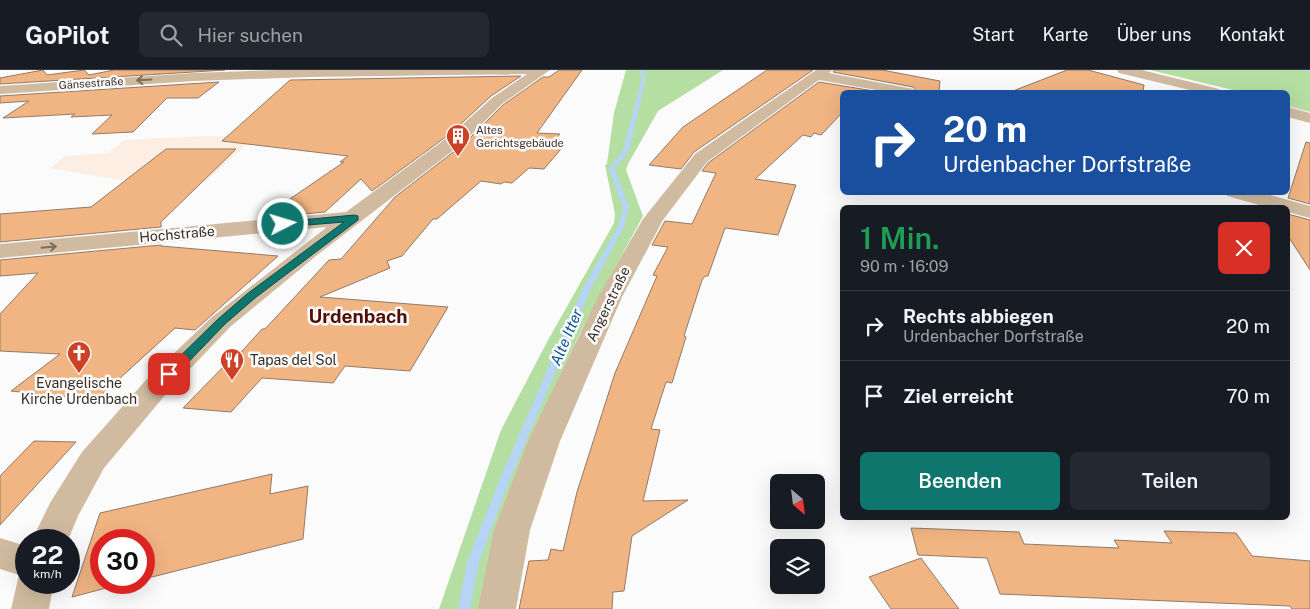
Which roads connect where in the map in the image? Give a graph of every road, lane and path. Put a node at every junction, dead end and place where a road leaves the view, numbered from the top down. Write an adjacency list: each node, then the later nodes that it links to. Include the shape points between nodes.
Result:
1 (543, 70): 4 (street, Gänsestraße, one-way to 4, via 310,73); 13 (street, via 496,101 458,138)
2 (1124, 70): 6 (street)
3 (821, 73): 5 (street); 20 (street, Angerstraße, via 702,158 653,219 610,297 544,441 512,530)
4 (0, 90)
5 (899, 90)
6 (1206, 90)
7 (1290, 113): 8 (street)
8 (1310, 118)
9 (1245, 195): 10 (street)
10 (1283, 205)
11 (1290, 207): 12 (street)
12 (1310, 212)
13 (354, 218): 14 (street, Hochstraße, one-way to 13); 15 (street, via 251,296 156,387 93,460)
14 (0, 251)
15 (55, 529)
16 (0, 553): 17 (street)
17 (15, 558)
18 (33, 594): 19 (street)
19 (30, 609)
20 (497, 609)

